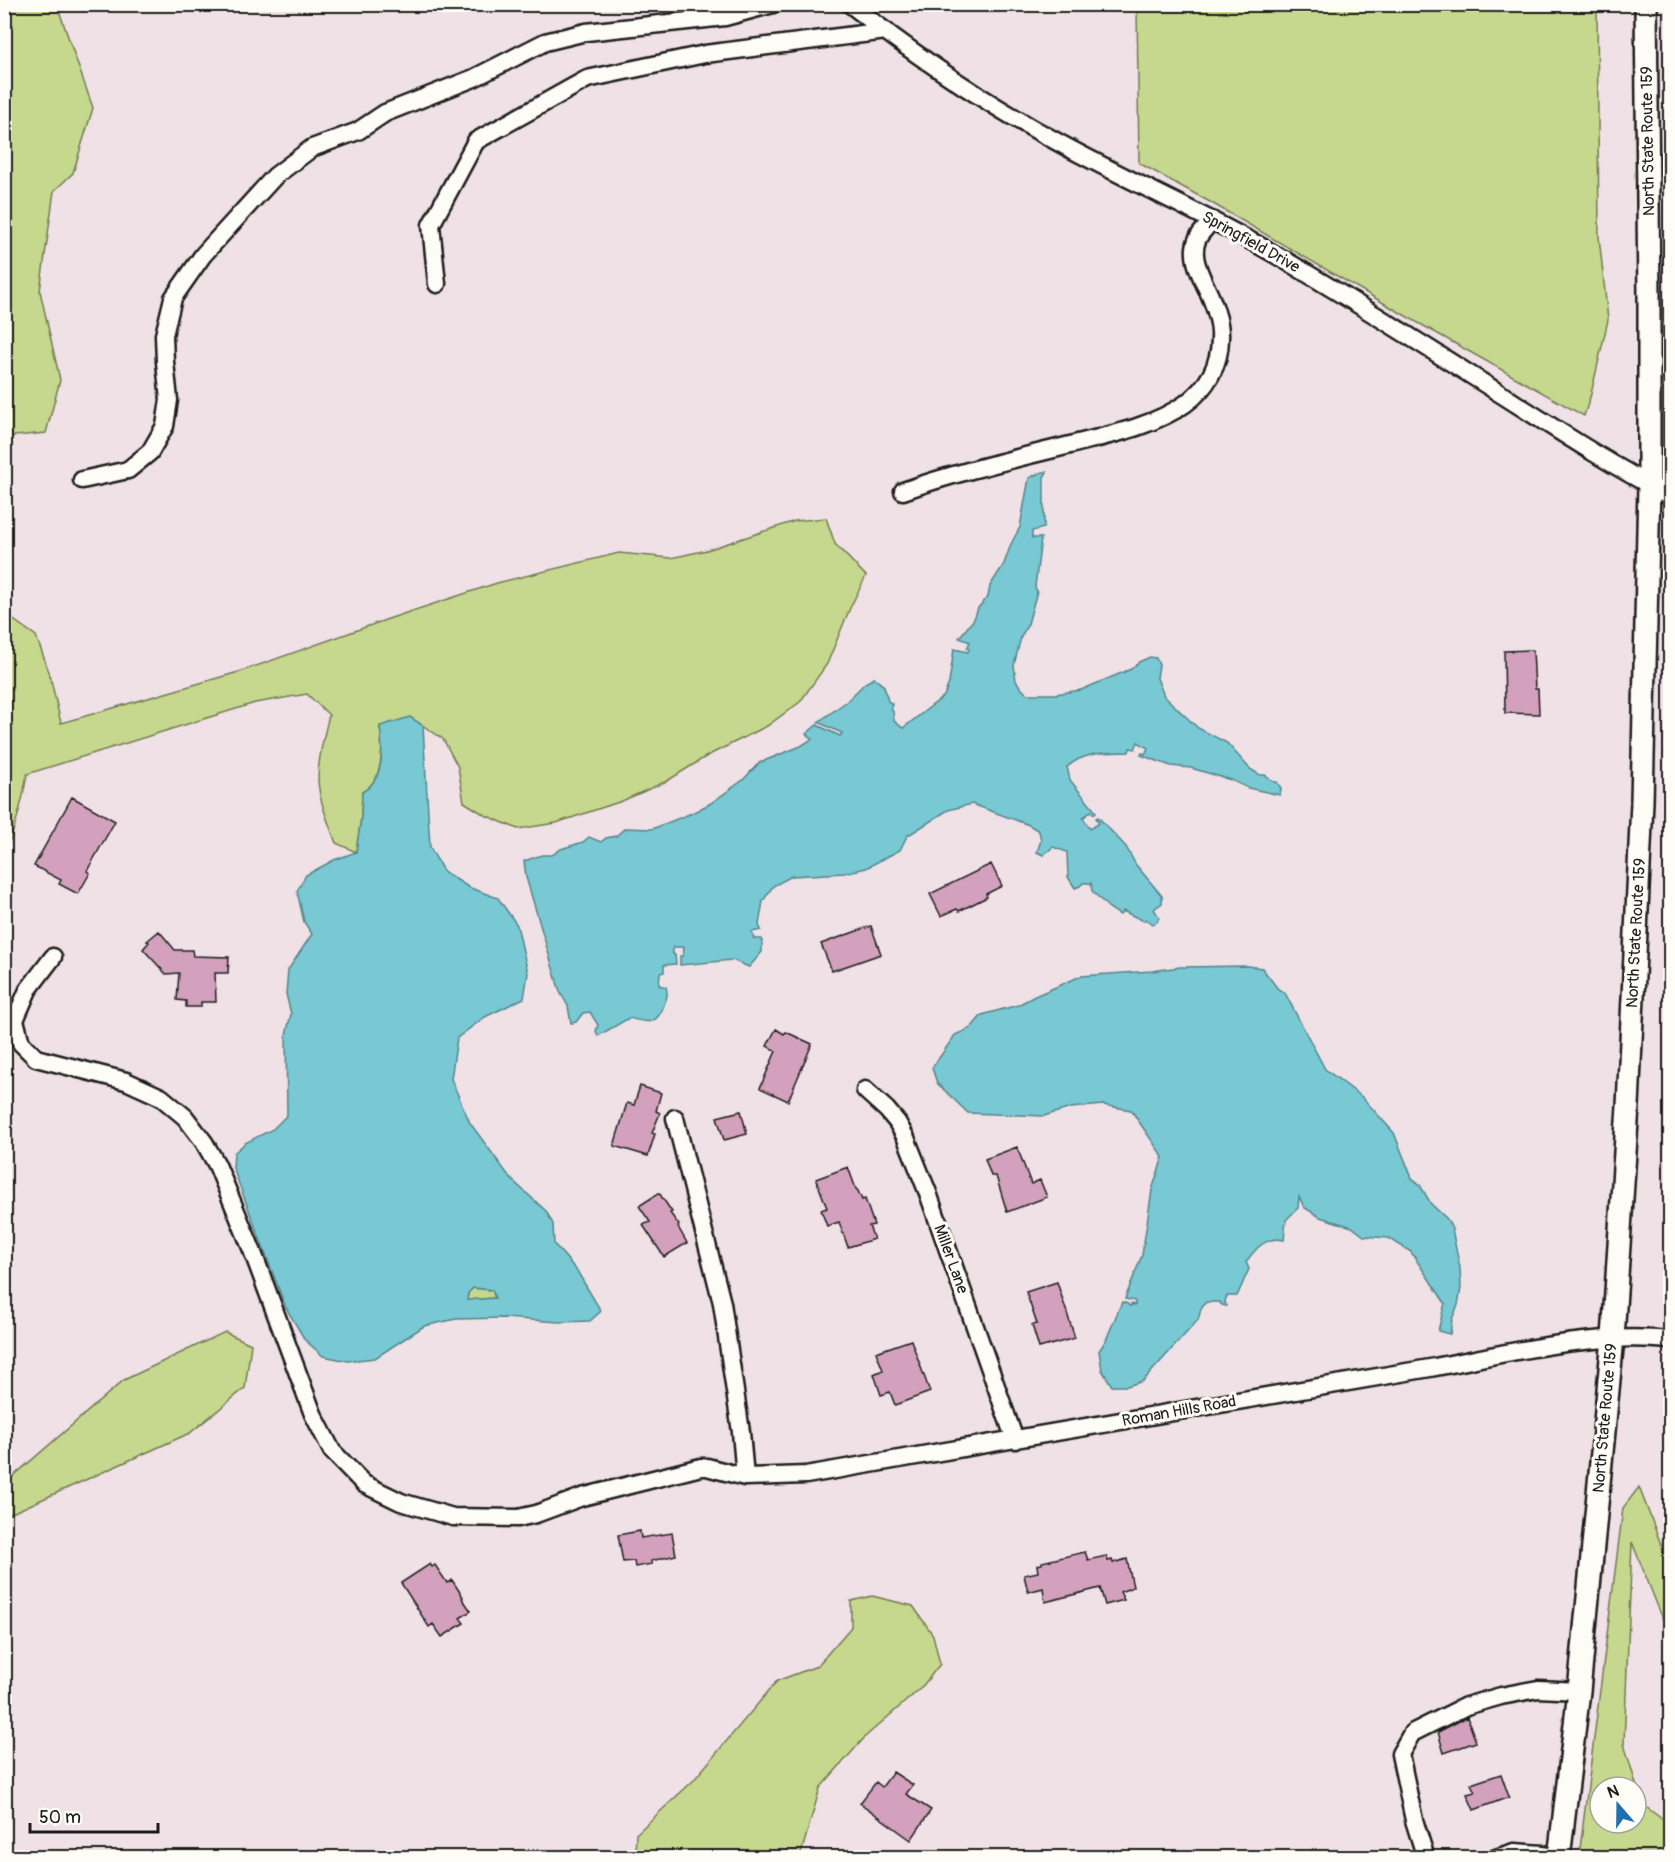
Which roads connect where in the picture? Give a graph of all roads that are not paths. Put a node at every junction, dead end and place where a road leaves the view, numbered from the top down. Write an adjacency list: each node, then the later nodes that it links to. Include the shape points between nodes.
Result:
1 (773, 4): 7 (street, via 725,16 586,32 545,42 474,78 385,113 358,131 312,148 275,176 203,255 173,298 164,335 169,400 165,426 150,452 128,470)
2 (850, 4): 4 (street, Springfield Drive)
3 (1646, 4): 8 (main road, North State Route 159)
4 (886, 31): 5 (street, Springfield Drive, via 979,96 1062,145); 6 (street, via 705,54 587,79 476,141 431,225)
5 (1212, 220): 8 (street, Springfield Drive, via 1275,254); 9 (street, via 1197,239 1196,253 1198,269 1218,316 1218,362 1207,382 1186,403 1159,419 1116,433)
6 (437, 284)
7 (82, 480)
8 (1649, 485): 10 (street, Springfield Drive); 14 (main road, North State Route 159, via 1642,802 1628,1107)
9 (903, 490)
10 (1671, 496)
11 (53, 957): 17 (street, Roman Hills Road, via 28,990 15,1020 21,1043 36,1058 126,1082 161,1097 192,1125 217,1165 313,1414 332,1451 364,1485 401,1502 453,1517 519,1518 582,1497 701,1467)
12 (865, 1090): 16 (street, Miller Lane, via 887,1110 906,1138)
13 (675, 1118): 17 (street, via 722,1303)
14 (1612, 1338): 15 (street, Roman Hills Road); 16 (street, Roman Hills Road); 18 (main road, North State Route 159)
15 (1671, 1340)
16 (1015, 1440): 17 (street, Roman Hills Road, via 806,1475)
17 (745, 1477)
18 (1579, 1691): 19 (street, via 1538,1689 1501,1696 1466,1706 1412,1733 1400,1754); 21 (main road, North State Route 159)
19 (1426, 1857)
20 (1496, 1857): 21 (street, via 1514,1852)
21 (1559, 1857)

